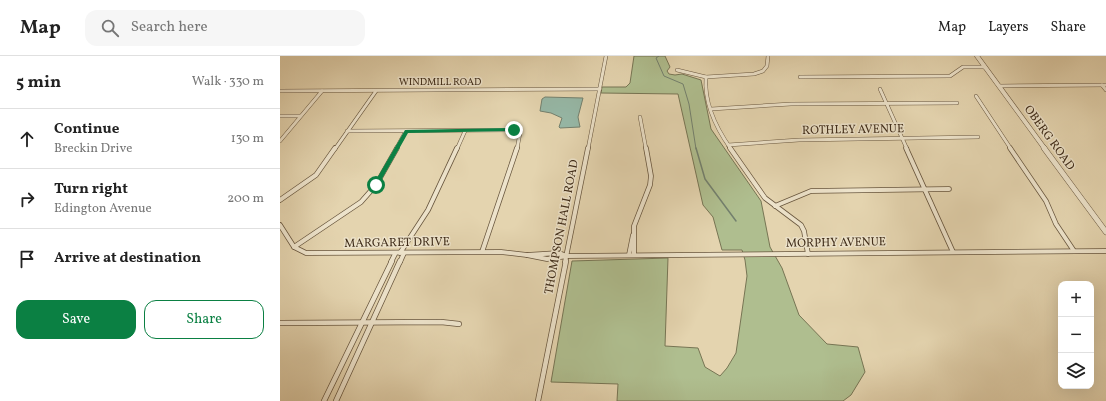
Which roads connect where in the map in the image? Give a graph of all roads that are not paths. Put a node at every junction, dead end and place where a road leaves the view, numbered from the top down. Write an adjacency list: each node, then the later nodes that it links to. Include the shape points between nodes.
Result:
1 (606, 56): 13 (street, THOMPSON HALL ROAD)
2 (768, 56): 6 (street, via 768,64)
3 (977, 56): 4 (street, OBERG ROAD)
4 (985, 67): 9 (street, via 963,67 950,76); 12 (street, OBERG ROAD)
5 (677, 70): 8 (street)
6 (764, 70): 7 (street); 8 (street, via 747,75)
7 (768, 72)
8 (706, 77): 22 (street, via 705,86)
9 (800, 77)
10 (1102, 85): 11 (street); 12 (street); 16 (street)
11 (1106, 85)
12 (999, 86): 38 (street, OBERG ROAD)
13 (600, 88): 15 (street, WINDMILL ROAD); 49 (street, THOMPSON HALL ROAD)
14 (880, 89): 20 (street)
15 (376, 90): 18 (street, WINDMILL ROAD); 27 (street)
16 (1106, 90)
17 (280, 91): 18 (street, WINDMILL ROAD)
18 (322, 92): 24 (street)
19 (976, 96): 41 (street, via 1046,201 1056,224)
20 (886, 103): 21 (street); 22 (street, via 764,105); 30 (street)
21 (957, 103)
22 (711, 109): 32 (street, via 716,127)
23 (280, 116): 24 (street)
24 (300, 116): 31 (street)
25 (640, 117): 39 (street, via 651,176 650,185 637,214)
26 (465, 130): 28 (street); 43 (street, via 511,130 519,132 520,139); 45 (street, via 428,210)
27 (347, 131): 28 (street); 35 (street, via 316,175)
28 (406, 131): 40 (street, via 376,185 361,202)
29 (978, 137): 30 (street, ROTHLEY AVENUE)
30 (903, 139): 32 (street, ROTHLEY AVENUE, via 791,140); 34 (street)
31 (280, 141)
32 (728, 145): 36 (street, via 765,198)
33 (949, 189): 34 (street)
34 (925, 190): 36 (street, via 811,192); 44 (street)
35 (280, 200)
36 (775, 206): 46 (street, via 801,225)
37 (280, 225): 40 (street)
38 (1106, 232)
39 (634, 235): 47 (street); 48 (street)
40 (294, 247): 45 (street, MARGARET DRIVE, via 306,253 318,254)
41 (1074, 251): 42 (street, MORPHY AVENUE); 44 (street, MORPHY AVENUE)
42 (1106, 251)
43 (482, 252): 45 (street, MARGARET DRIVE); 49 (street, MARGARET DRIVE, via 527,255 539,259)
44 (953, 252): 46 (street, MORPHY AVENUE)
45 (400, 253): 50 (street); 51 (street)
46 (808, 254): 48 (street, MORPHY AVENUE)
47 (629, 255): 48 (street, MORPHY AVENUE); 49 (street, MORPHY AVENUE)
48 (634, 255)
49 (567, 256): 56 (street, THOMPSON HALL ROAD)
50 (362, 322): 51 (street); 52 (street); 54 (street)
51 (374, 322): 53 (street); 55 (street)
52 (280, 323)
53 (459, 324)
54 (324, 401)
55 (336, 401)
56 (538, 401)

